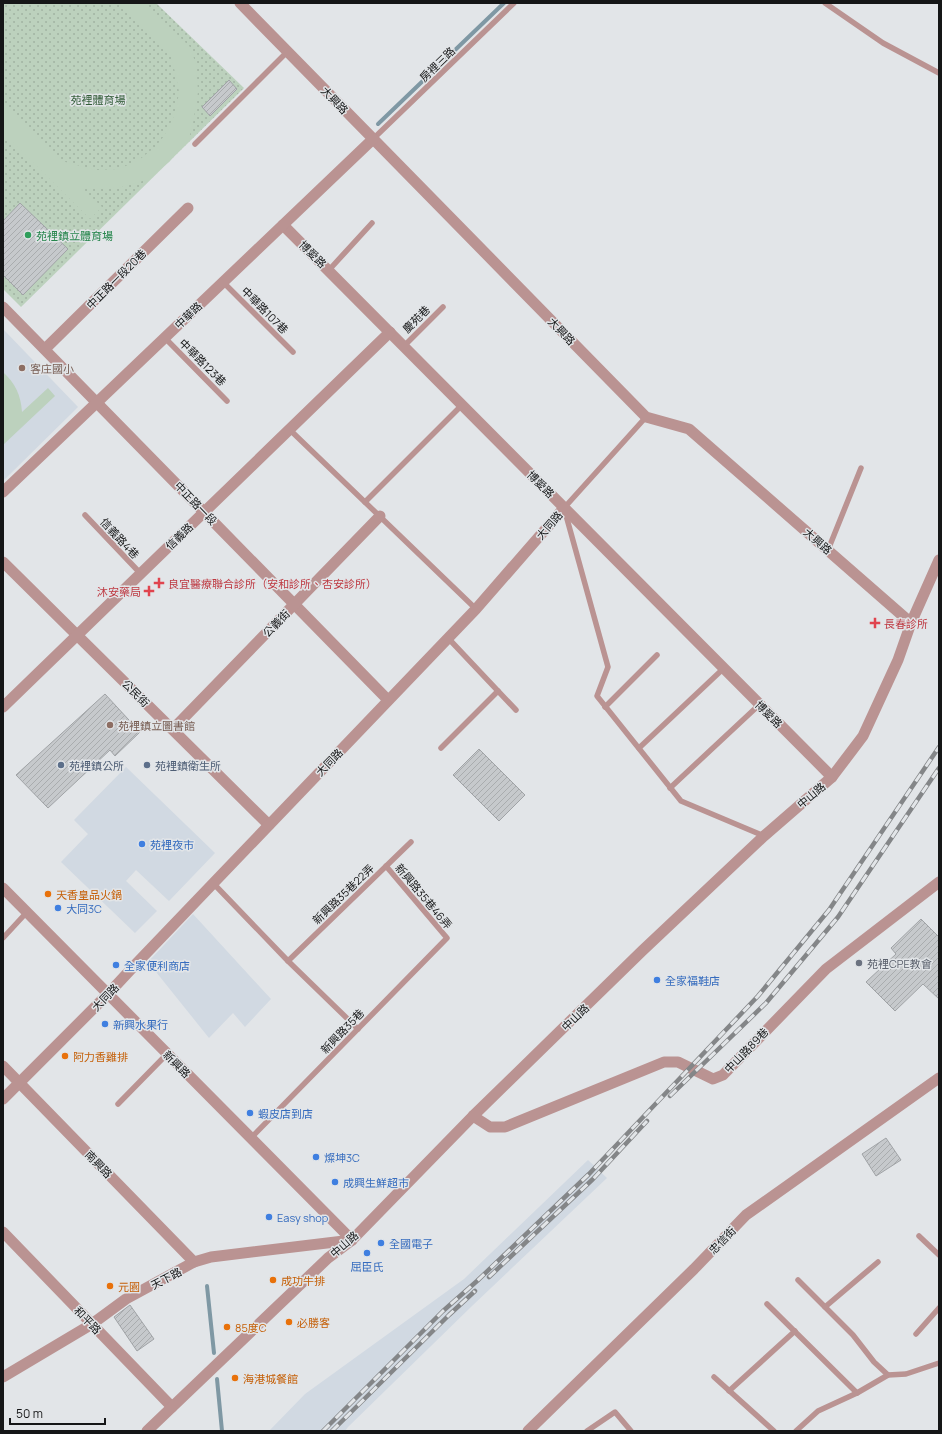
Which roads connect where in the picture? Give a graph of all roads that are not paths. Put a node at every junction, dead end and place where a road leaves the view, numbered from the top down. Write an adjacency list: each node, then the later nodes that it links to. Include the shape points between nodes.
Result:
1 (240, 3): 4 (street, 大興路)
2 (514, 3): 6 (lane, 房裡三路)
3 (826, 3): 5 (lane, via 883,44)
4 (287, 52): 6 (street, 大興路); 7 (lane)
5 (939, 73)
6 (373, 139): 9 (street, 中華路); 23 (street, 大興路)
7 (195, 144)
8 (188, 208): 18 (street, 中正路一段20巷)
9 (283, 224): 11 (street, 博愛路); 12 (street, 中華路)
10 (372, 224): 11 (lane)
11 (329, 270): 15 (street, 博愛路)
12 (223, 282): 16 (street, 中華路); 19 (lane, 中華路107巷)
13 (3, 307): 18 (street, 中正路一段)
14 (443, 307): 17 (lane, 慶苑巷)
15 (390, 332): 17 (street, 博愛路); 24 (street, 信義路)
16 (165, 338): 20 (lane, 中華路123巷); 21 (street, 中華路)
17 (404, 346): 22 (street, 博愛路)
18 (45, 349): 21 (street, 中正路一段)
19 (293, 352)
20 (227, 401)
21 (97, 403): 26 (street, 中華路); 29 (street, 中正路一段)
22 (462, 405): 27 (lane); 28 (street, 博愛路)
23 (646, 417): 28 (lane, 大同路); 32 (street, 大興路, via 689,429)
24 (289, 429): 27 (lane); 29 (street, 信義路)
25 (861, 468): 32 (lane)
26 (3, 492)
27 (365, 502): 31 (lane)
28 (564, 508): 37 (street, 大同路); 42 (street, 博愛路); 46 (lane, via 608,667 597,696)
29 (204, 512): 35 (street, 信義路); 36 (street, 中正路一段)
30 (85, 515): 35 (lane, 信義路4巷)
31 (380, 516): 36 (street, 公義街); 37 (lane)
32 (828, 550): 38 (street, 大興路)
33 (939, 560): 38 (street, 中山路)
34 (3, 562): 39 (street, 公民街)
35 (141, 574): 39 (street, 信義路)
36 (294, 604): 44 (street, 中正路一段); 49 (street, 公義街)
37 (476, 609): 40 (street, 大同路)
38 (911, 623): 52 (street, 中山路, via 898,660 863,736)
39 (77, 635): 47 (street, 信義路); 49 (street, 公民街)
40 (448, 638): 43 (lane); 44 (street, 大同路)
41 (657, 655): 46 (lane)
42 (724, 668): 45 (street, 博愛路); 51 (lane)
43 (498, 691): 48 (lane); 50 (lane)
44 (388, 700): 54 (street, 大同路)
45 (760, 704): 52 (street, 博愛路); 53 (lane)
46 (605, 706): 51 (lane)
47 (3, 707)
48 (516, 710)
49 (173, 729): 54 (street, 公民街)
50 (441, 748)
51 (639, 748): 53 (lane)
52 (832, 778): 55 (street, 中山路)
53 (670, 788): 55 (lane, via 681,801)
54 (269, 825): 58 (street, 大同路)
55 (764, 836): 73 (street, 中山路, via 642,951)
56 (411, 842): 57 (lane, 新興路35巷22弄)
57 (386, 866): 63 (lane, 新興路35巷46弄); 64 (lane, 新興路35巷22弄)
58 (213, 883): 64 (lane); 65 (street, 大同路)
59 (938, 885): 73 (street, 中山路89巷, via 826,969 723,1075 713,1079 678,1062 664,1062 505,1127 490,1127)
60 (3, 888): 61 (street, 新興路)
61 (27, 912): 62 (lane); 65 (street, 新興路)
62 (3, 938)
63 (447, 938): 66 (lane, 新興路35巷)
64 (288, 961): 66 (lane)
65 (108, 994): 67 (street, 新興路); 70 (street, 大同路)
66 (358, 1029): 74 (lane, 新興路35巷)
67 (167, 1054): 72 (lane); 74 (street, 新興路)
68 (3, 1066): 70 (street, 南興路)
69 (939, 1078): 96 (street, 忠信街, via 746,1215)
70 (20, 1083): 71 (street, 大同路); 79 (street, 南興路)
71 (3, 1099)
72 (118, 1104)
73 (474, 1116): 77 (street, 中山路)
74 (251, 1138): 77 (street, 新興路)
75 (3, 1232): 85 (street, 和平路)
76 (919, 1236): 78 (lane)
77 (352, 1240): 79 (street, 天下路, via 211,1257); 94 (street, 中山路, via 328,1258)
78 (939, 1255)
79 (194, 1262): 85 (street, 天下路, via 126,1299)
80 (878, 1262): 83 (lane)
81 (798, 1280): 83 (lane)
82 (767, 1304): 86 (lane)
83 (825, 1307): 89 (lane)
84 (939, 1308): 87 (lane)
85 (92, 1324): 91 (street, 天下路); 94 (street, 和平路)
86 (795, 1331): 92 (lane); 93 (lane)
87 (916, 1334)
88 (939, 1363): 89 (lane, via 906,1374)
89 (888, 1375): 93 (lane)
90 (714, 1377): 92 (lane)
91 (3, 1378)
92 (729, 1391): 99 (lane)
93 (857, 1393): 100 (lane, via 818,1411)
94 (172, 1407): 95 (street, 中山路)
95 (147, 1431)
96 (528, 1431)
97 (587, 1431): 98 (lane, via 614,1412)
98 (631, 1431)
99 (774, 1431)
100 (796, 1431)

